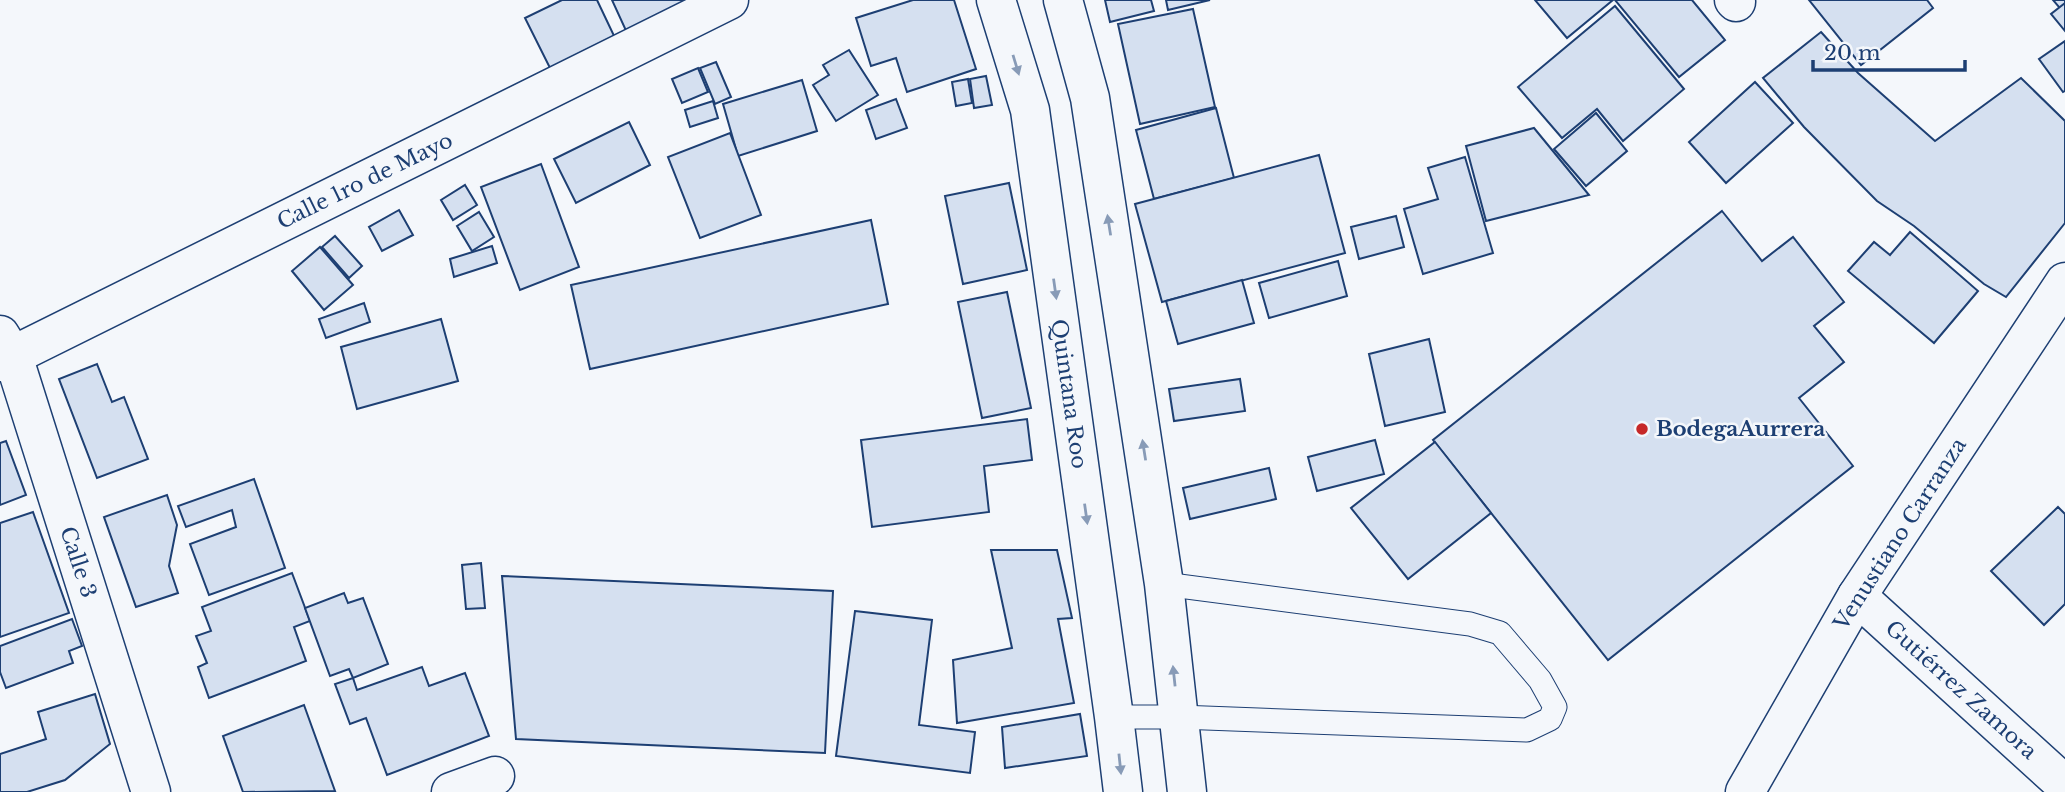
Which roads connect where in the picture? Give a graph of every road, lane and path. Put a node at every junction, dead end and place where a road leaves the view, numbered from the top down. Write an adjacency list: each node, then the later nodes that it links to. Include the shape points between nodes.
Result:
1 (729, 0): 5 (street, Calle 1ro de Mayo)
2 (996, 0): 8 (street, Quintana Roo, one-way to 8, via 1030,110)
3 (1063, 0): 6 (street, one-way to 3, via 1090,98)
4 (2065, 282): 7 (street, Venustiano Carranza)
5 (4, 351): 12 (street, Calle 3)
6 (1164, 584): 9 (street, one-way to 6); 9 (lane, via 1500,633 1540,680 1555,707 1549,719 1527,730)
7 (1857, 596): 11 (street, Gutiérrez Zamora); 16 (street, Venustiano Carranza)
8 (1114, 717): 9 (lane); 14 (street, Quintana Roo, one-way to 14)
9 (1178, 717): 15 (street)
10 (495, 776): 13 (street)
11 (2065, 785)
12 (151, 792)
13 (451, 792)
14 (1123, 792)
15 (1187, 792)
16 (1745, 792)

